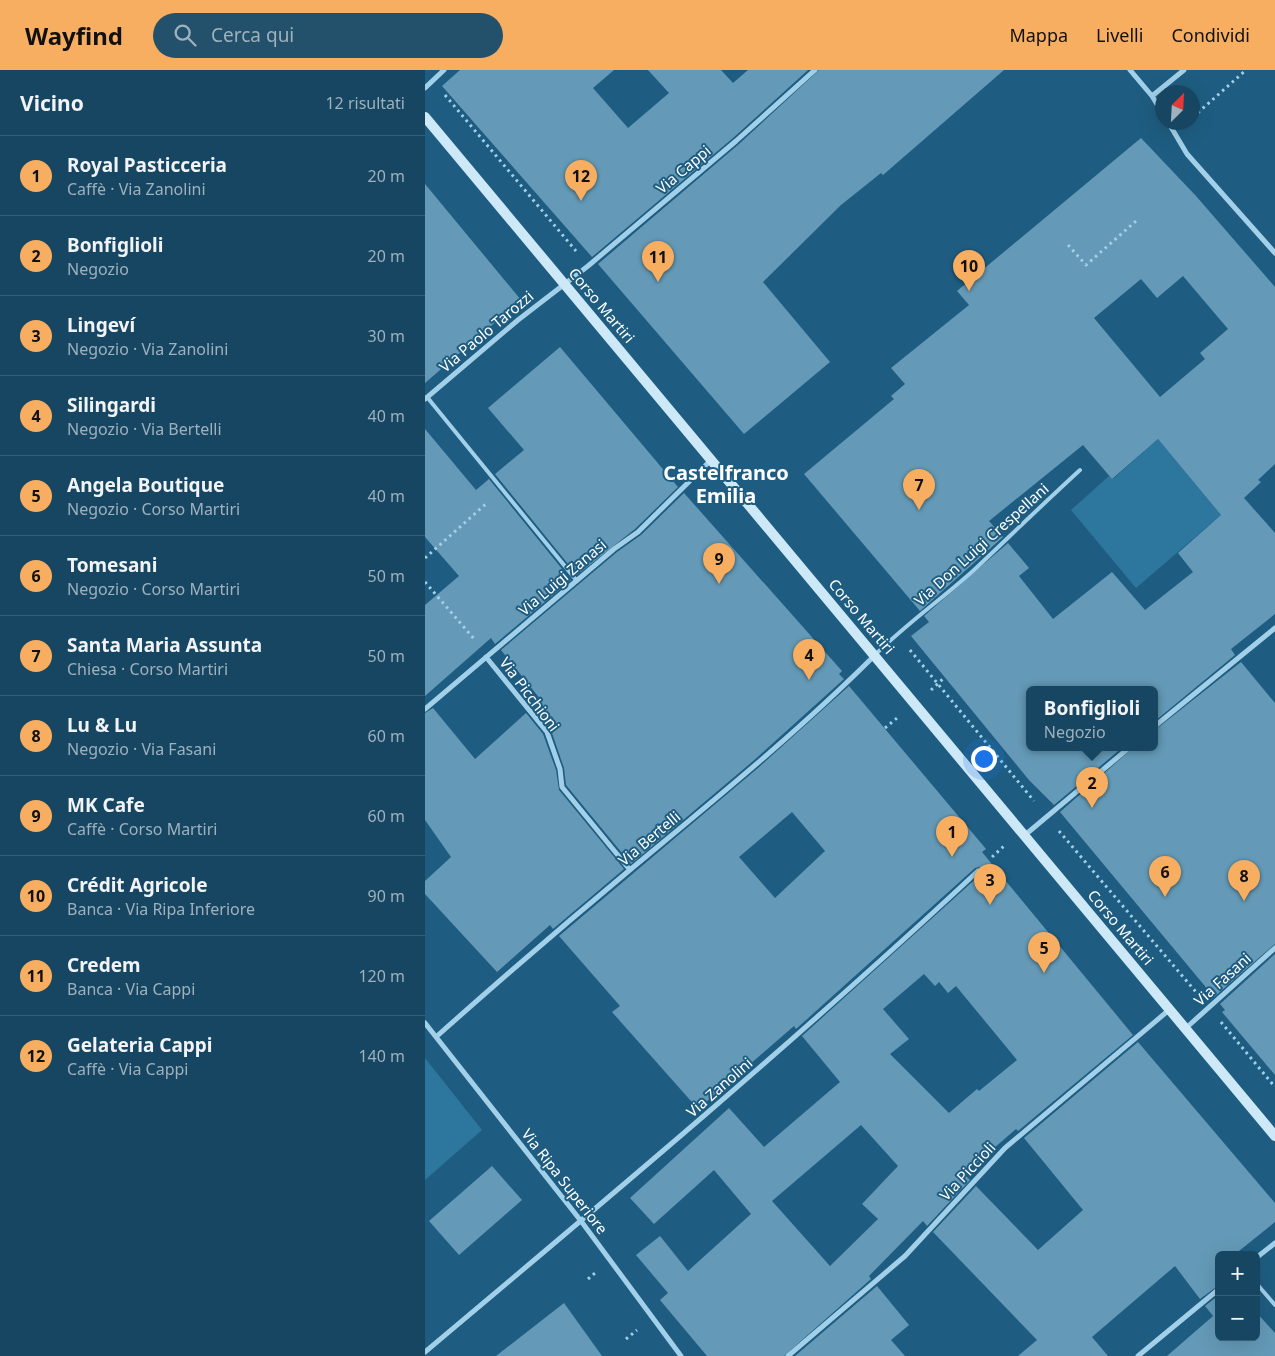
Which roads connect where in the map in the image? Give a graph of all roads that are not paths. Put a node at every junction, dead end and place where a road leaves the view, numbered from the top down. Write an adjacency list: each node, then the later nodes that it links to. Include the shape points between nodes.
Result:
1 (444, 70): 5 (street)
2 (815, 70): 11 (street, Via Cappi, via 736,141)
3 (1130, 70): 6 (street)
4 (1184, 70): 6 (street)
5 (425, 88)
6 (1152, 96): 7 (street)
7 (1155, 101)
8 (425, 116): 11 (main road, Corso Martiri)
9 (1173, 130): 10 (street, via 1187,154)
10 (1275, 253)
11 (565, 284): 12 (street, Via Paolo Tarozzi); 13 (main road, Corso Martiri)
12 (426, 398): 15 (lane)
13 (711, 459): 15 (street, Via Luigi Zanasi, via 638,532); 17 (main road, Corso Martiri)
14 (1080, 470): 17 (lane, Via Don Luigi Crespellani, via 973,570)
15 (577, 581): 18 (street, Via Luigi Zanasi)
16 (1275, 628): 20 (street)
17 (875, 655): 22 (main road, Corso Martiri); 23 (street, Via Bertelli, via 837,694)
18 (487, 656): 19 (street, Via Luigi Zanasi); 23 (street, Via Picchioni, via 547,732 560,769 561,787)
19 (425, 709)
20 (1158, 724)
21 (1125, 751): 22 (street, via 1047,817)
22 (1023, 833): 26 (main road, Corso Martiri)
23 (630, 870): 29 (street, Via Bertelli)
24 (977, 870): 31 (street, Via Zanolini, via 790,1042)
25 (1275, 948): 28 (street, Via Fasani)
26 (1170, 1010): 28 (main road, Corso Martiri); 39 (street, Via Piccioli, via 1005,1148 905,1256)
27 (425, 1023): 29 (street, Via Ripa Superiore)
28 (1186, 1028): 30 (main road, Corso Martiri)
29 (436, 1037): 31 (street, Via Ripa Superiore)
30 (1275, 1136)
31 (581, 1221): 37 (street, Via Zanolini); 38 (street, Via Ripa Superiore)
32 (1275, 1242): 33 (street)
33 (1260, 1255)
34 (1260, 1288): 36 (lane)
35 (1215, 1292): 40 (street)
36 (1275, 1305)
37 (425, 1352)
38 (681, 1356)
39 (788, 1356)
40 (1138, 1356)

